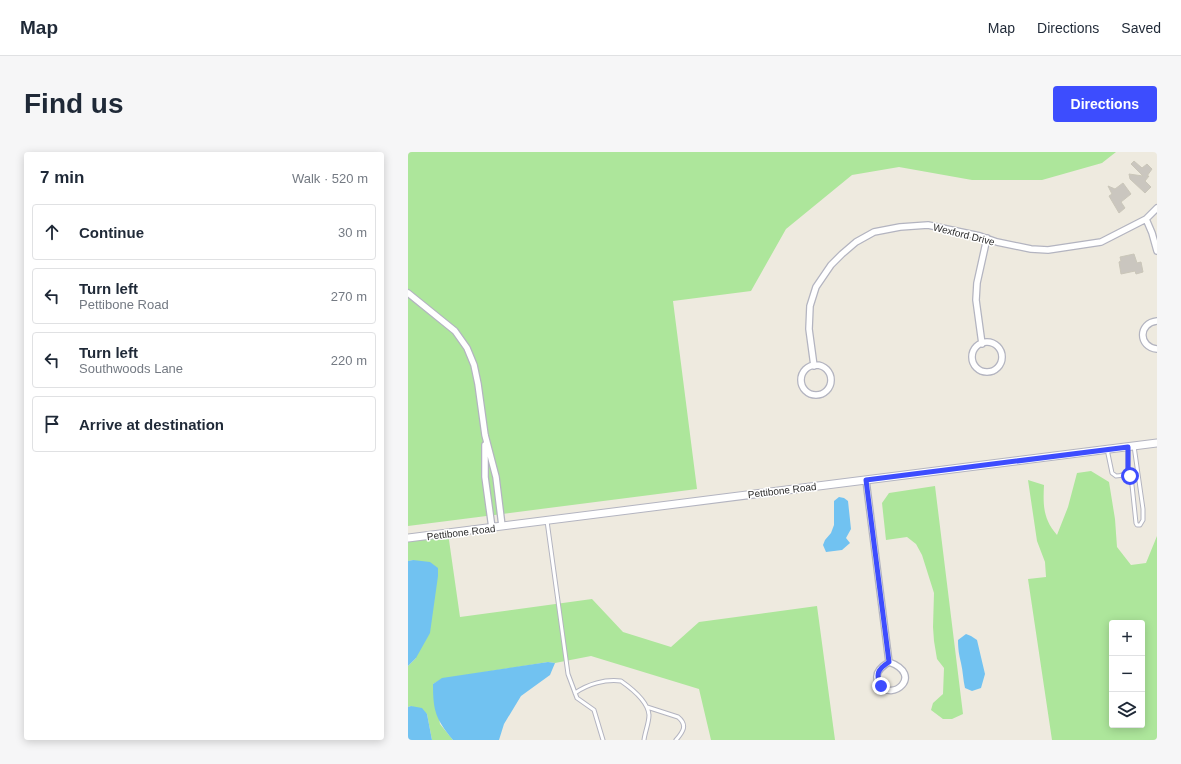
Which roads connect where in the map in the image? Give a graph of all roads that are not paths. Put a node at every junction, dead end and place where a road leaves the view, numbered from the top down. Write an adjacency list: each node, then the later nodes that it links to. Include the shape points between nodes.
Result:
1 (1157, 208): 2 (street, Wexford Drive)
2 (1146, 219): 3 (street, Wexford Drive, via 1101,242 1048,250 1031,249); 4 (street)
3 (987, 238): 7 (street, via 976,300); 9 (street, Wexford Drive, via 928,225 874,232 856,242 831,265 816,287 810,306 809,329)
4 (1157, 251)
5 (408, 293): 10 (street, via 455,331 467,348 478,384)
6 (1157, 321): 8 (street, via 1147,325 1143,337 1150,348)
7 (982, 344): 7 (street, via 992,343 1001,354 1001,363 990,372 980,370 972,359 974,350)
8 (1157, 349)
9 (814, 366): 9 (street, via 827,371 830,380 830,385 824,393 814,395 803,388 801,378 806,370)
10 (485, 435): 17 (street, via 496,477); 18 (street, via 485,477)
11 (1157, 443): 12 (street, Pettibone Road)
12 (1131, 446): 13 (street, Pettibone Road); 14 (lane); 14 (lane, via 1143,509 1140,526 1136,523)
13 (1107, 449): 14 (lane, via 1114,475 1122,476); 15 (street, Pettibone Road)
14 (1128, 470)
15 (866, 480): 16 (street, Pettibone Road); 20 (street)
16 (547, 521): 17 (street, Pettibone Road); 21 (lane, via 568,674)
17 (502, 526): 18 (street, Pettibone Road)
18 (492, 528): 19 (street, Pettibone Road)
19 (408, 538)
20 (889, 662): 20 (street, via 900,666 905,674 905,682 892,691 881,686 877,678 878,672)
21 (575, 693): 22 (lane, via 599,682 621,681 642,699); 23 (lane, via 577,698 594,710)
22 (647, 707): 24 (lane); 25 (lane, via 682,720 684,728)
23 (603, 740)
24 (644, 740)
25 (676, 740)

